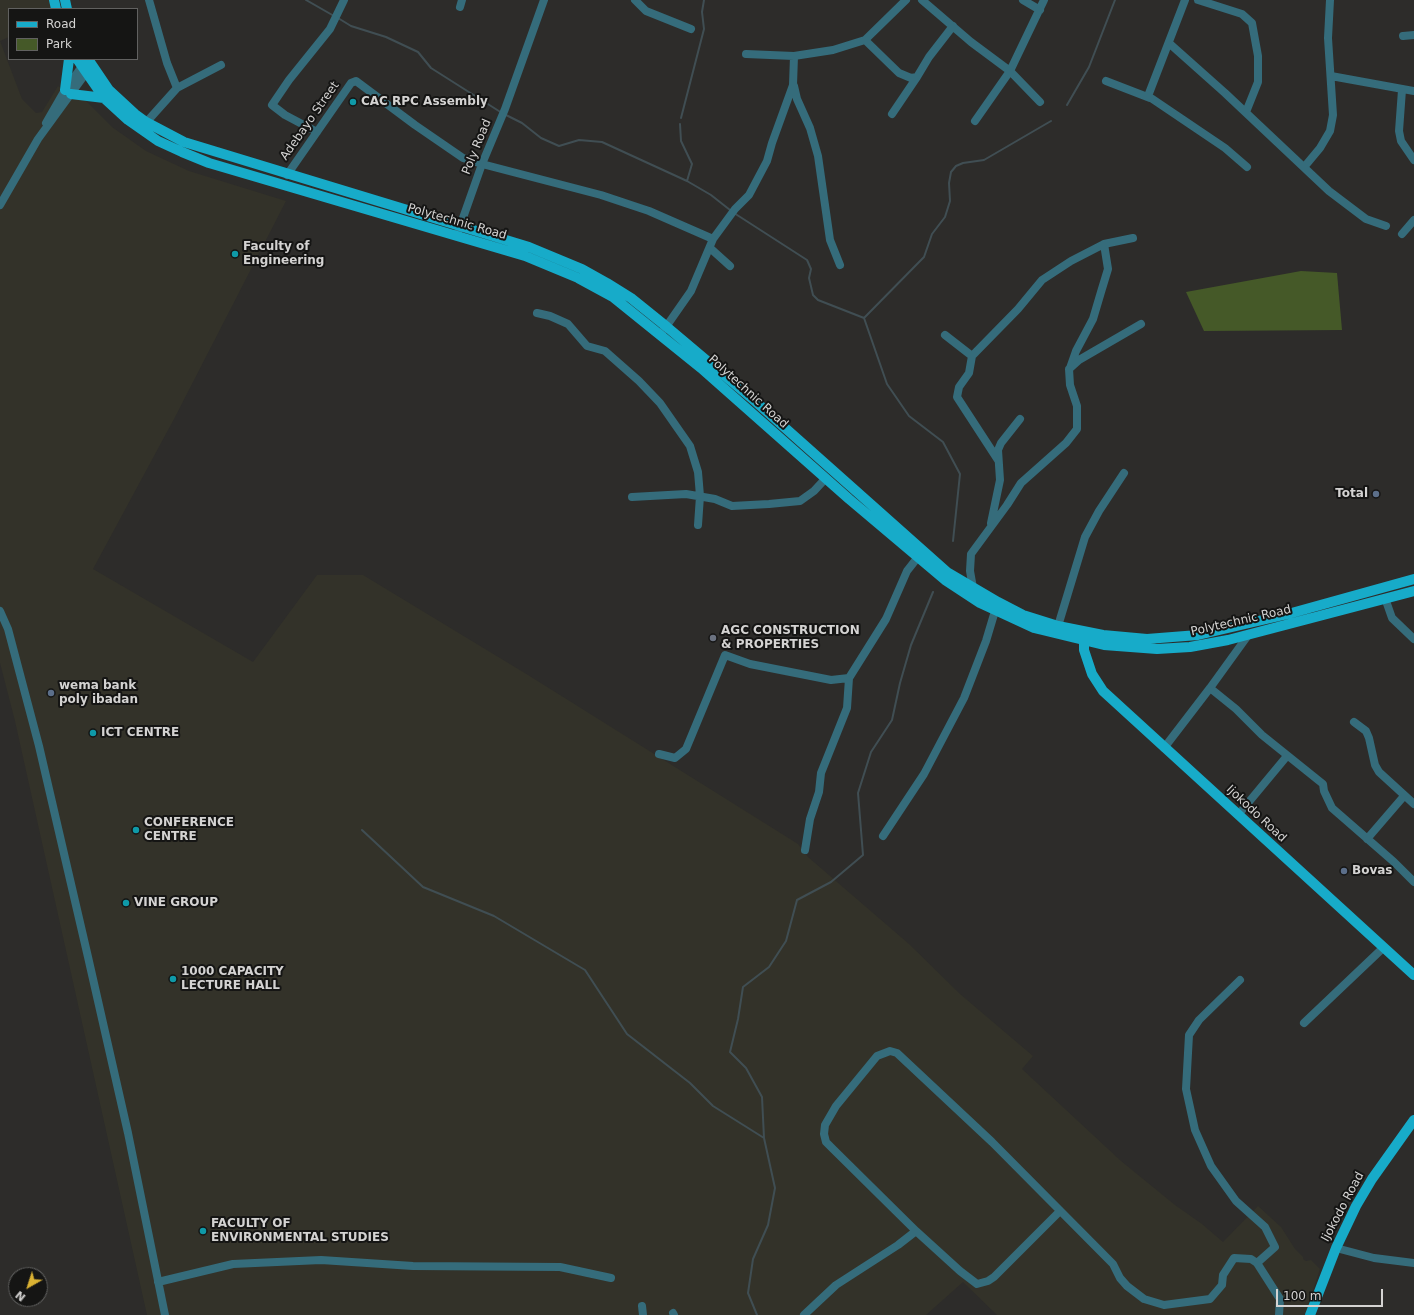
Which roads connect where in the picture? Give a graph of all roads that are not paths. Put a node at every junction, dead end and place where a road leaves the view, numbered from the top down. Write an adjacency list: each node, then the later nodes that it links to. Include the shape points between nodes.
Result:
1 (149, 0): 29 (street)
2 (344, 0): 40 (street, via 330,29 272,105 285,116)
3 (544, 0): 42 (street, Poly Road, via 505,109)
4 (635, 0): 14 (street, via 646,11)
5 (906, 0): 17 (street)
6 (922, 0): 13 (street)
7 (1023, 0): 12 (street)
8 (1044, 0): 12 (street)
9 (1186, 0): 18 (street)
10 (1198, 0): 36 (street, via 1242,14 1252,23 1258,56 1258,82)
11 (1330, 0): 25 (street, via 1328,38)
12 (1040, 10): 24 (street)
13 (953, 26): 24 (street); 26 (street)
14 (691, 29)
15 (1414, 35): 16 (street)
16 (1403, 36)
17 (865, 40): 20 (street, via 833,50); 26 (street, via 899,73 911,78)
18 (1170, 44): 34 (street, via 1148,96); 36 (street)
19 (746, 54): 20 (street)
20 (794, 56): 28 (street)
21 (69, 60): 32 (main road)
22 (85, 64): 32 (street); 33 (main road, Polytechnic Road); 39 (main road, Polytechnic Road)
23 (221, 65): 29 (street)
24 (1010, 71): 35 (street); 38 (street)
25 (1331, 76): 30 (street); 43 (street, via 1333,115 1330,131)
26 (917, 77): 37 (street)
27 (1106, 81): 34 (street)
28 (793, 86): 54 (street, via 767,161 749,195); 57 (street, via 818,156 830,240)
29 (177, 88): 39 (street)
30 (1402, 90): 31 (street); 41 (street, via 1400,141)
31 (1414, 91)
32 (68, 92): 33 (main road); 48 (street, via 49,117)
33 (104, 98): 39 (main road, Polytechnic Road)
34 (1150, 98): 44 (street, via 1213,138)
35 (1040, 102)
36 (1246, 112): 43 (street)
37 (892, 114)
38 (975, 121)
39 (143, 126): 45 (main road, Polytechnic Road); 47 (main road, Polytechnic Road, via 195,158)
40 (317, 132): 42 (street, Adebayo Street, via 354,80 451,151); 45 (street, Adebayo Street)
41 (1414, 160)
42 (482, 164): 51 (street, Poly Road); 54 (street, via 601,195 649,211)
43 (1305, 166): 50 (street, via 1356,213)
44 (1247, 167)
45 (287, 175): 46 (main road, Polytechnic Road)
46 (321, 185): 47 (main road); 51 (main road, Polytechnic Road)
47 (318, 195): 51 (main road, Polytechnic Road)
48 (0, 205)
49 (1414, 220): 52 (street)
50 (1386, 226)
51 (458, 232): 61 (main road, Polytechnic Road, via 529,247 582,269 631,298)
52 (1402, 234)
53 (1133, 238): 55 (street)
54 (713, 239): 56 (street)
55 (1104, 244): 63 (street, via 1042,280); 64 (street, via 1108,269 1093,319)
56 (710, 248): 58 (street); 61 (street, via 691,291)
57 (840, 265)
58 (730, 266)
59 (537, 313): 69 (street, via 568,324 587,346 605,351 660,403 690,446 698,472)
60 (1141, 324): 64 (street, via 1079,360)
61 (664, 331): 68 (main road, Polytechnic Road); 75 (main road, Polytechnic Road, via 756,402 947,572)
62 (945, 334): 63 (street)
63 (972, 356): 66 (street, via 969,373 959,387 957,397)
64 (1069, 369): 72 (street, via 1070,385 1077,406 1078,429 1021,483)
65 (1020, 419): 66 (street, via 1001,443)
66 (998, 460): 72 (street, via 1000,480)
67 (1124, 473): 80 (street, via 1085,537)
68 (826, 478): 69 (street, via 814,491 800,500 732,506); 73 (main road, Polytechnic Road)
69 (700, 496): 70 (street, via 686,494); 71 (street)
70 (632, 497)
71 (698, 525)
72 (991, 526): 75 (street, via 971,554)
73 (918, 557): 79 (main road, Polytechnic Road, via 945,580); 86 (street, via 907,571 886,619)
74 (1414, 580): 83 (main road, Polytechnic Road, via 1198,635 1147,639)
75 (973, 588): 80 (main road, Polytechnic Road, via 1023,614)
76 (1414, 591): 77 (main road, Polytechnic Road)
77 (1385, 598): 81 (main road, Polytechnic Road); 84 (street, via 1390,615)
78 (0, 611): 110 (street, via 8,629 39,746 128,1133)
79 (995, 611): 82 (main road, Polytechnic Road, via 1034,628); 95 (street, via 964,698 924,774)
80 (1058, 626): 82 (main road, Polytechnic Road)
81 (1249, 634): 83 (main road, Polytechnic Road, via 1206,645 1157,649); 87 (street)
82 (1084, 637): 83 (main road, Polytechnic Road); 85 (main road, Ijokodo Road)
83 (1095, 639): 85 (main road)
84 (1414, 639)
85 (1090, 664): 89 (main road, Ijokodo Road, via 1092,674 1103,690)
86 (849, 678): 90 (street, via 831,680 750,664 725,655 686,749 675,758); 97 (street, via 847,708 821,773)
87 (1210, 688): 89 (street); 91 (street)
88 (1354, 722): 92 (street, via 1366,731 1379,772)
89 (1164, 748): 94 (main road, Ijokodo Road)
90 (659, 754)
91 (1287, 756): 94 (street); 96 (street, via 1324,784 1324,791 1332,808)
92 (1404, 796): 93 (street); 96 (street)
93 (1414, 804)
94 (1238, 815): 99 (main road, Ijokodo Road)
95 (883, 836)
96 (1367, 839): 98 (street)
97 (805, 850)
98 (1414, 882)
99 (1383, 948): 100 (main road, Ijokodo Road); 102 (street)
100 (1414, 975)
101 (1240, 980): 107 (street, via 1199,1020 1190,1035 1186,1089 1195,1130 1211,1166 1236,1201 1265,1228 1275,1247)
102 (1304, 1023)
103 (1414, 1120): 106 (main road, Ijokodo Road, via 1372,1179)
104 (1060, 1212): 105 (street, via 994,1276 977,1284); 105 (street, via 986,1136 897,1053 890,1050 877,1056 836,1106 825,1125 824,1134 826,1142); 107 (street, via 1113,1264 1127,1286 1151,1302 1164,1305 1210,1299 1222,1285 1223,1275 1234,1258 1251,1259)
105 (916, 1231): 114 (street, via 836,1285)
106 (1336, 1248): 108 (street, via 1374,1258); 116 (main road, Ijokodo Road)
107 (1257, 1263): 115 (street, via 1280,1299)
108 (1414, 1263)
109 (611, 1278): 110 (street, via 560,1267 413,1266 321,1260 233,1264)
110 (158, 1282): 112 (street)
111 (642, 1306): 113 (street)
112 (165, 1315)
113 (643, 1315)
114 (804, 1315)
115 (1279, 1315)
116 (1310, 1315)

